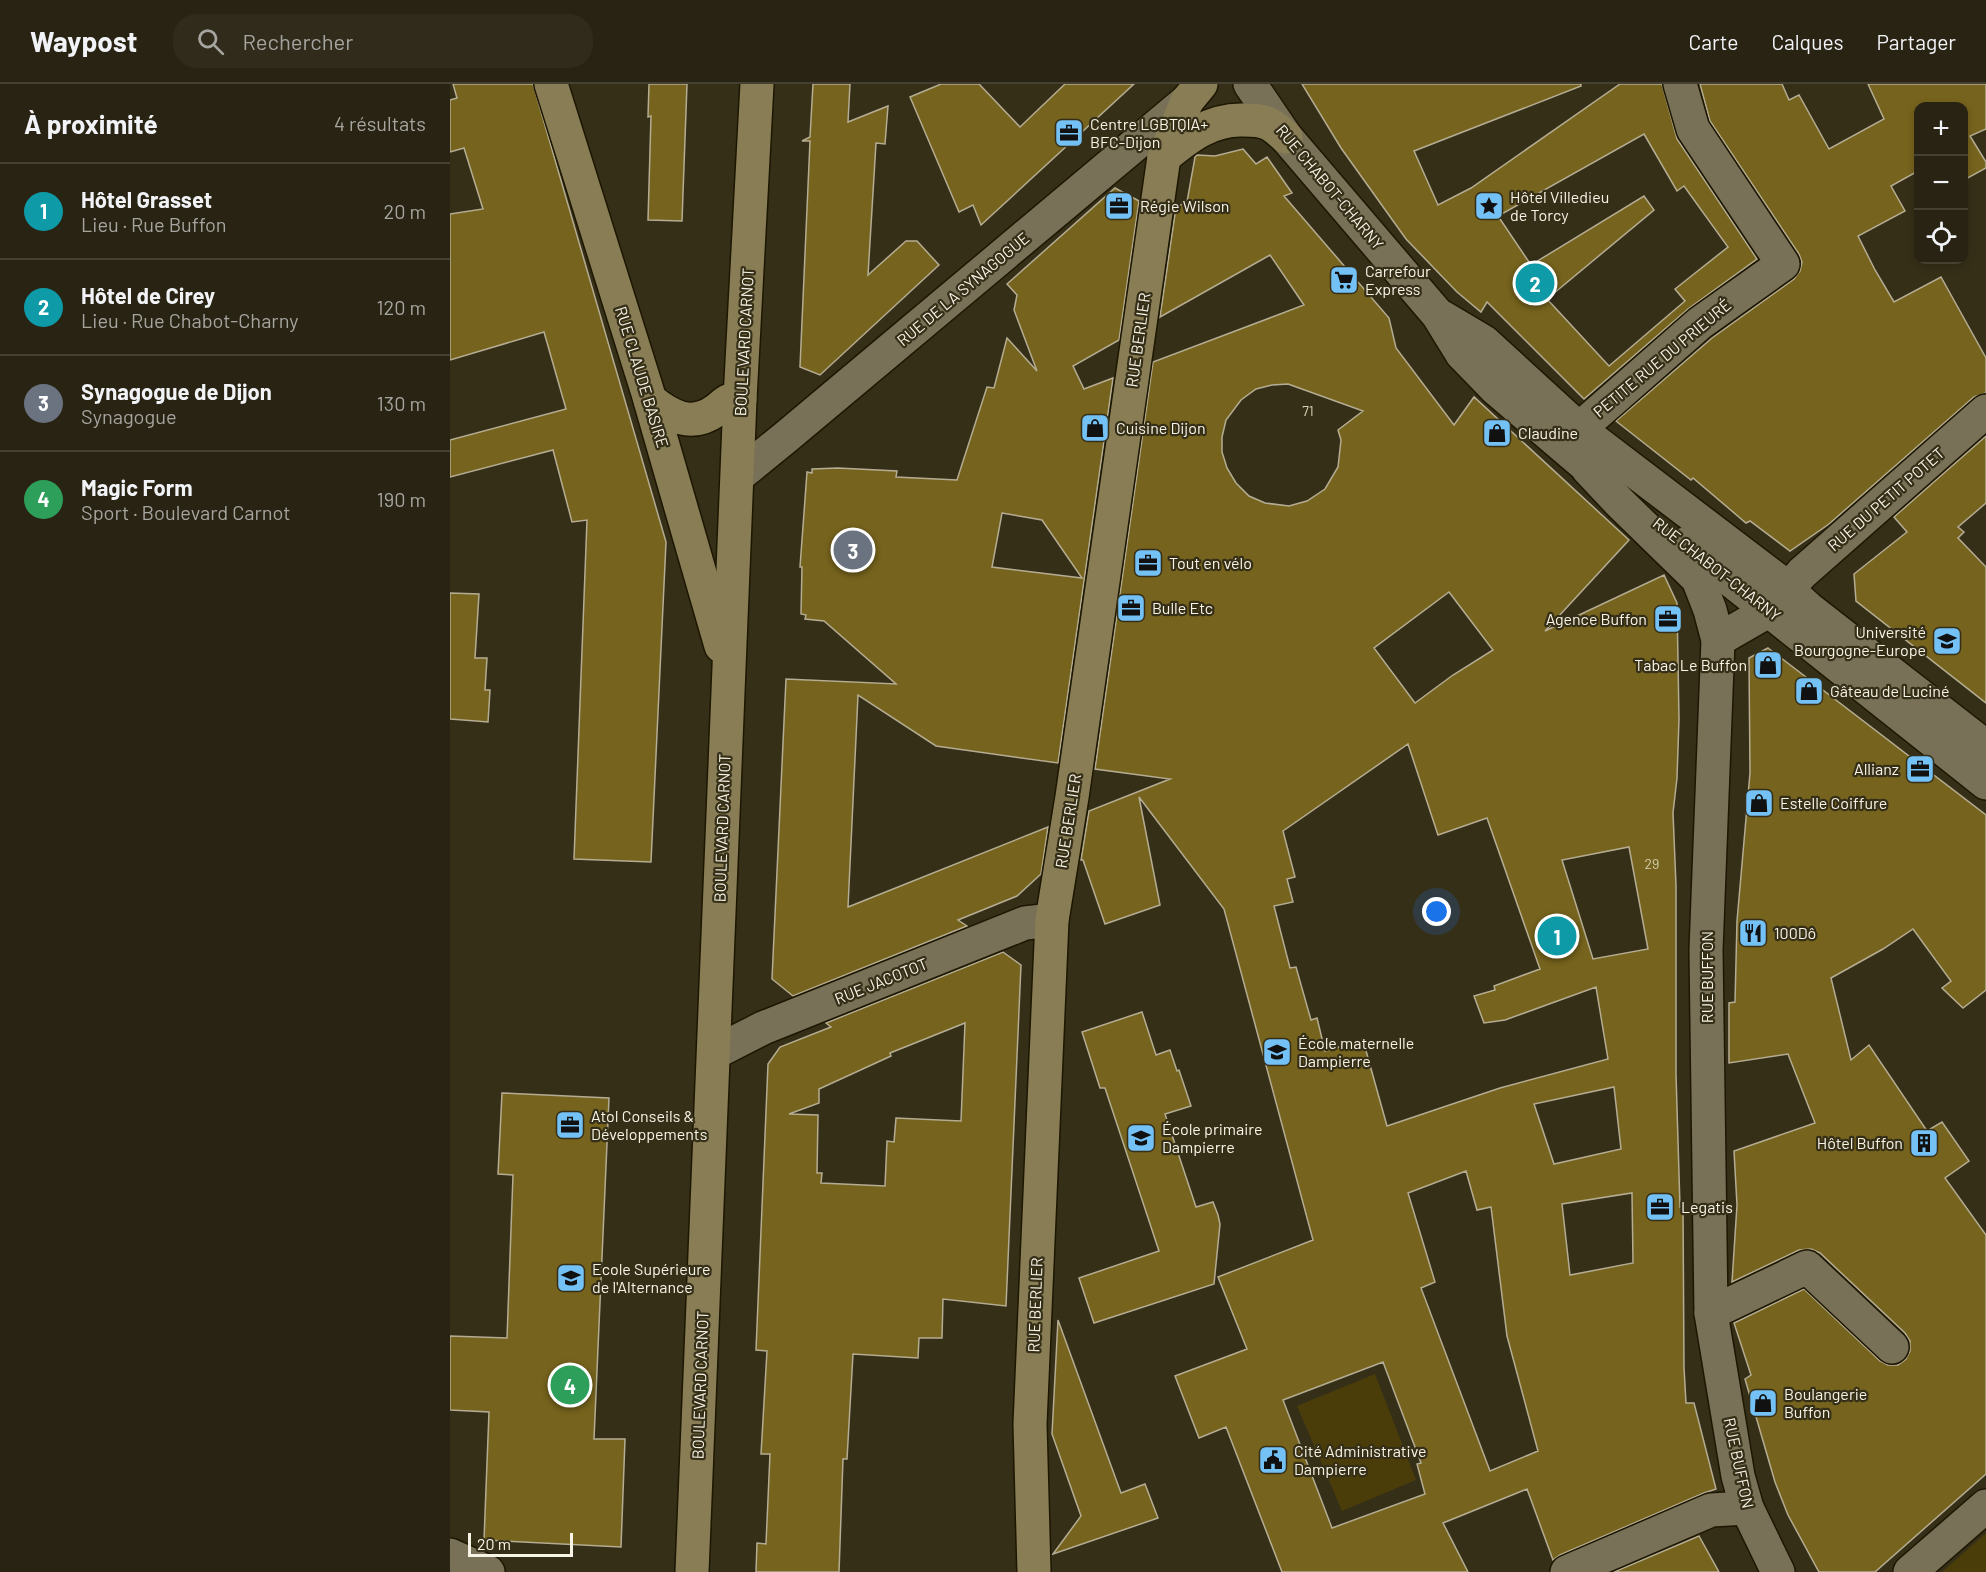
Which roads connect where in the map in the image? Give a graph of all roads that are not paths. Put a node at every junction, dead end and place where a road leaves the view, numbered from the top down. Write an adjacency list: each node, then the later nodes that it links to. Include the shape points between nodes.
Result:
1 (551, 84): 10 (main road, RUE CLAUDE BASIRE)
2 (757, 84): 9 (main road, BOULEVARD CARNOT)
3 (1250, 84): 6 (street, RUE CHABOT-CHARNY)
4 (1678, 84): 12 (street, PETITE RUE DU PRIEURÉ, via 1694,129 1783,264 1700,323)
5 (1194, 92): 7 (main road, RUE BERLIER); 14 (street, RUE DE LA SYNAGOGUE)
6 (1286, 137): 7 (main road, via 1269,124 1229,120 1188,137); 8 (street, RUE CHABOT-CHARNY)
7 (1164, 157): 20 (main road, RUE BERLIER)
8 (1438, 315): 12 (street, RUE CHABOT-CHARNY, via 1484,342); 13 (street, RUE CHABOT-CHARNY, via 1462,354)
9 (740, 399): 10 (main road, via 729,399 699,418 683,419 666,413); 14 (main road, BOULEVARD CARNOT)
10 (650, 400): 17 (main road, RUE CLAUDE BASIRE)
11 (1986, 411): 15 (street, RUE DU PETIT POTET, via 1802,573)
12 (1584, 421): 15 (street, RUE CHABOT-CHARNY)
13 (1588, 469): 15 (street, RUE CHABOT-CHARNY, via 1613,472 1638,486); 16 (street, RUE BUFFON, via 1698,579)
14 (738, 476): 17 (main road, BOULEVARD CARNOT)
15 (1779, 599): 16 (street); 18 (street, RUE CHABOT-CHARNY, via 1809,609); 19 (street, RUE CHABOT-CHARNY, via 1812,646)
16 (1718, 640): 22 (street, RUE BUFFON, via 1706,950)
17 (729, 671): 21 (main road, BOULEVARD CARNOT)
18 (1986, 747)
19 (1986, 783)
20 (1052, 920): 21 (street, RUE JACOTOT, via 1025,922 764,1028); 29 (main road, RUE BERLIER, via 1030,1424)
21 (714, 1053): 28 (main road, BOULEVARD CARNOT)
22 (1712, 1313): 23 (street, via 1807,1267); 25 (street, RUE BUFFON, via 1738,1476)
23 (1892, 1347)
24 (1986, 1506): 32 (street)
25 (1747, 1508): 30 (street, via 1711,1510); 31 (street, RUE BUFFON)
26 (450, 1555): 27 (street)
27 (488, 1572)
28 (692, 1572)
29 (1034, 1572)
30 (1567, 1572)
31 (1778, 1572)
32 (1910, 1572)

